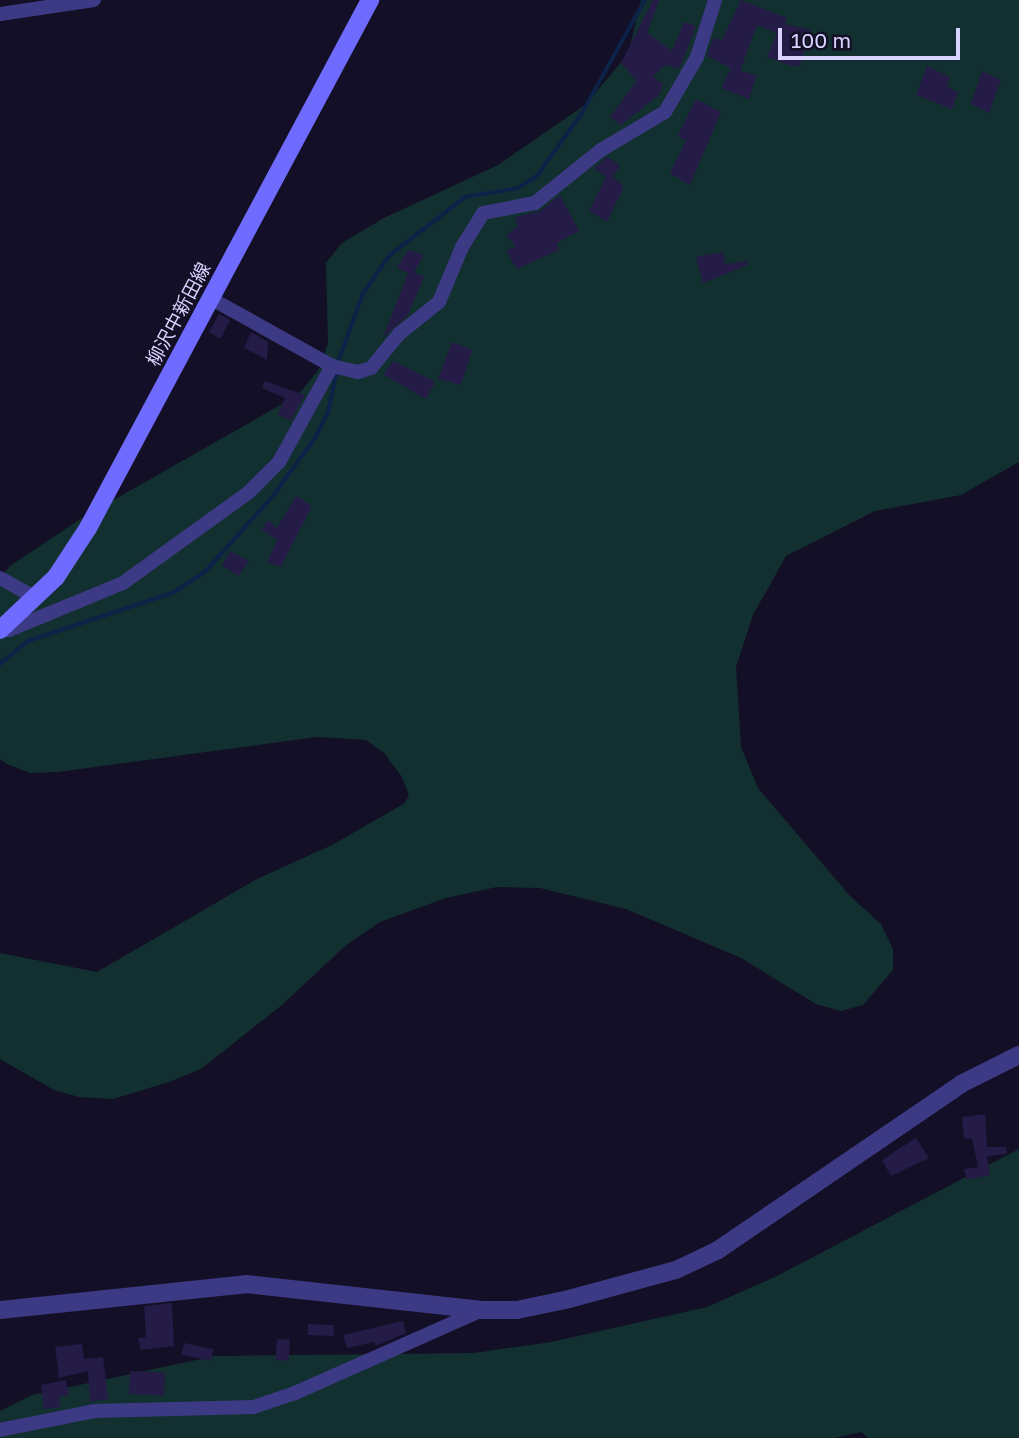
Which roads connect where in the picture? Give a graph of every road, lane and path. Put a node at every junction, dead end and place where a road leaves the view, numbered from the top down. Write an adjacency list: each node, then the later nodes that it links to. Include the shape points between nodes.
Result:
1 (94, 0): 4 (street)
2 (370, 0): 5 (main road, 柳沢中新田線)
3 (715, 0): 6 (street, via 697,57 665,112 601,150 535,203 484,213 462,247 439,302 404,329 371,368 358,372)
4 (0, 14)
5 (210, 298): 6 (street); 8 (main road, 柳沢中新田線, via 88,528 56,577)
6 (332, 366): 9 (street, via 279,462 248,492 123,583 9,631)
7 (0, 579): 8 (street)
8 (36, 598): 9 (main road, 柳沢中新田線)
9 (1, 629)
10 (1019, 1055): 12 (street, via 961,1084 718,1250 628,1284 517,1310)
11 (0, 1310): 12 (street, via 246,1284)
12 (482, 1310): 13 (street, via 254,1407 94,1411)
13 (0, 1430)

